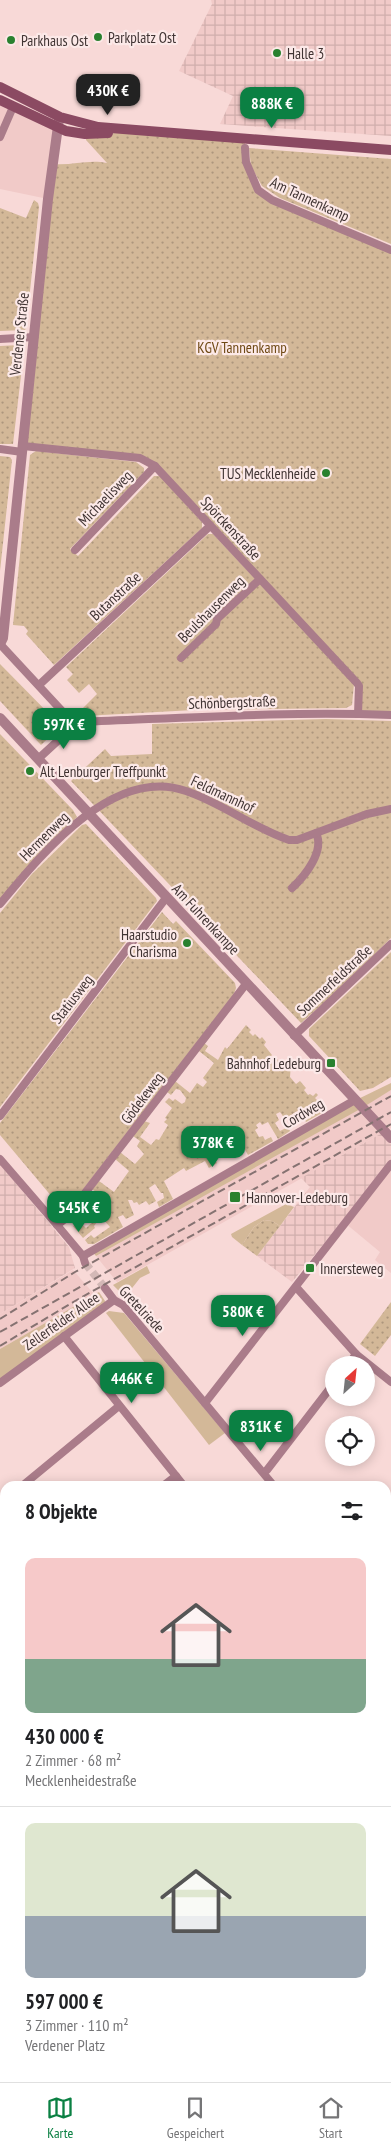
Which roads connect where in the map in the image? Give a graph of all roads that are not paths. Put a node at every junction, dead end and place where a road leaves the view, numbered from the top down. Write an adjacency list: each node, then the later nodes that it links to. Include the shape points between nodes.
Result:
1 (0, 87): 4 (main road)
2 (0, 100): 3 (main road)
3 (13, 107): 4 (main road); 5 (street)
4 (58, 122): 7 (main road, via 85,134 152,132); 9 (street, Verdener Straße)
5 (0, 138)
6 (245, 148): 8 (street, Am Tannenkamp, via 246,162 258,190 272,200)
7 (391, 150)
8 (391, 250)
9 (34, 337): 10 (street); 12 (street, Verdener Straße)
10 (0, 339)
11 (0, 449): 12 (street, Spörckenstraße)
12 (23, 449): 13 (street, Spörckenstraße, via 140,458); 17 (street, Verdener Straße)
13 (155, 466): 14 (street, Spörckenstraße); 15 (street, Michaelisweg)
14 (210, 526): 16 (street, Spörckenstraße); 19 (street, Butanstraße)
15 (75, 550)
16 (260, 579): 18 (street, Beulshausenweg); 20 (street, Spörckenstraße, via 357,683)
17 (0, 644): 19 (street)
18 (181, 658)
19 (39, 685): 23 (street)
20 (358, 714): 21 (street, Schönbergstraße); 23 (street, Schönbergstraße, via 215,716 81,722)
21 (391, 715)
22 (0, 720): 24 (street, Am Fuhrenkampe)
23 (75, 725): 24 (street)
24 (38, 759): 26 (street, Am Fuhrenkampe)
25 (391, 809): 27 (street, Feldmannhof, via 367,814)
26 (88, 812): 27 (street, Feldmannhof, via 132,790 161,785 188,791 289,840); 29 (street, Am Fuhrenkampe); 30 (street, Hermenweg, via 39,859)
27 (316, 833): 28 (street, via 319,839 317,852)
28 (292, 888)
29 (166, 898): 32 (street, Am Fuhrenkampe); 35 (street, Statiusweg)
30 (0, 904)
31 (391, 944): 33 (street, Sommerfeldstraße)
32 (246, 984): 33 (street, Am Fuhrenkampe); 39 (street, Gödekeweg, via 137,1128)
33 (294, 1036): 34 (street, Am Fuhrenkampe)
34 (354, 1100): 36 (street, Am Fuhrenkampe); 39 (street, Cordweg, via 84,1259)
35 (0, 1116)
36 (391, 1138)
37 (0, 1159): 39 (street)
38 (391, 1164): 40 (street)
39 (57, 1225)
40 (296, 1287): 44 (street); 48 (street)
41 (105, 1288): 42 (street, Gretelriede)
42 (114, 1300): 43 (street, Zellerfelder Allee); 48 (street, Gretelriede, via 123,1305)
43 (64, 1336): 46 (street, Zellerfelder Allee); 49 (street)
44 (356, 1354): 45 (street)
45 (391, 1382)
46 (0, 1383)
47 (325, 1395): 50 (street)
48 (205, 1402): 55 (street, Gretelriede)
49 (120, 1406): 51 (street); 52 (street)
50 (267, 1470)
51 (176, 1476): 53 (street); 54 (street)
52 (28, 1481)
53 (170, 1481)
54 (180, 1481)
55 (270, 1481)

